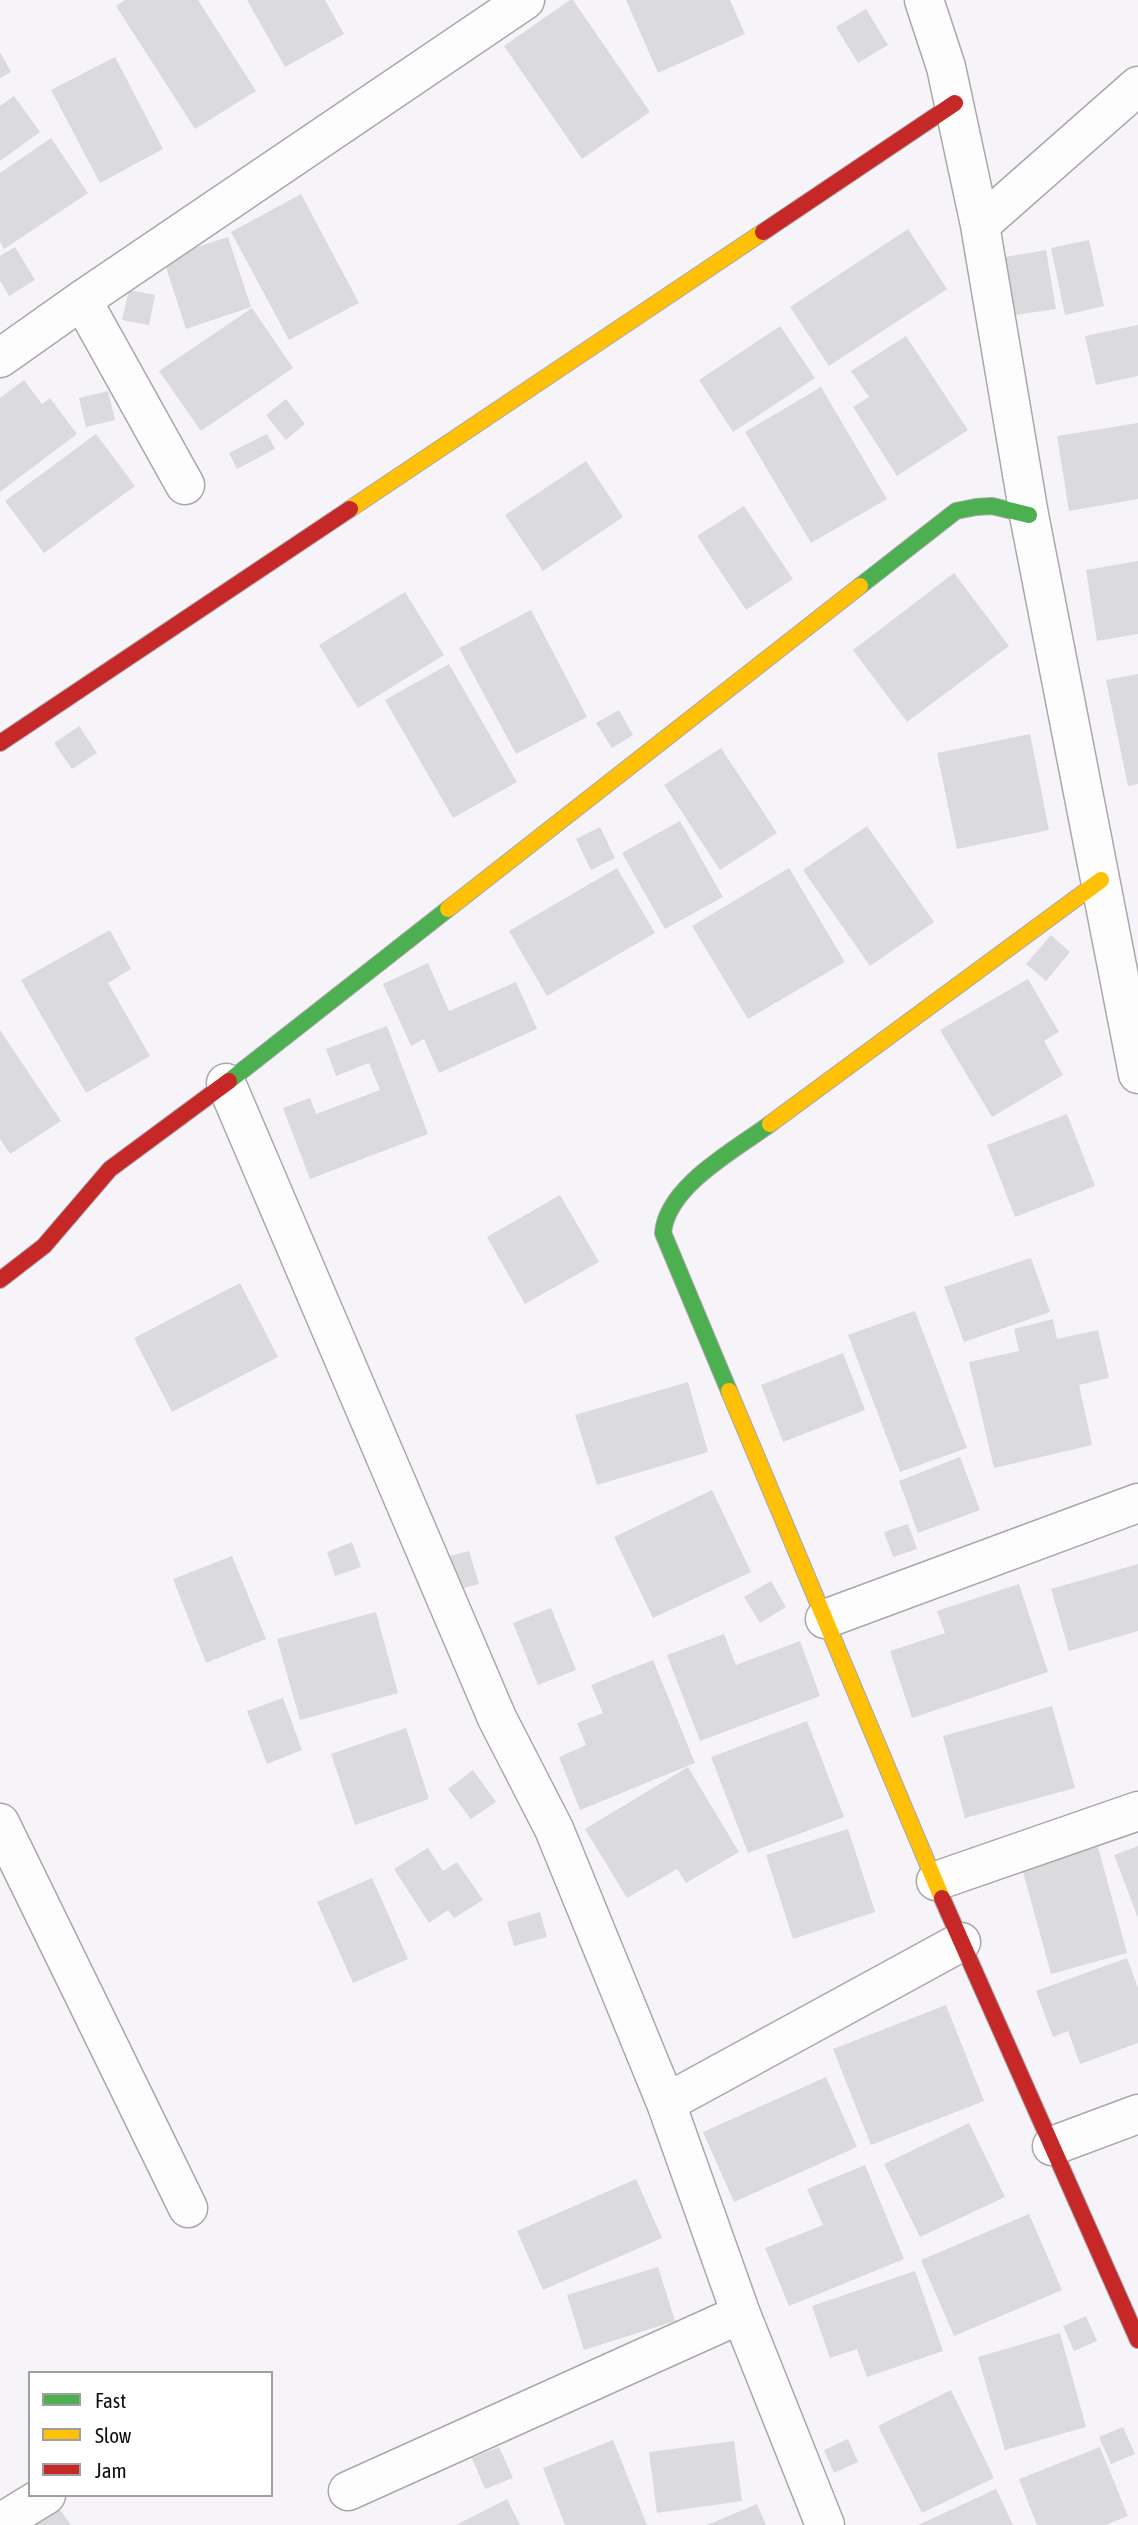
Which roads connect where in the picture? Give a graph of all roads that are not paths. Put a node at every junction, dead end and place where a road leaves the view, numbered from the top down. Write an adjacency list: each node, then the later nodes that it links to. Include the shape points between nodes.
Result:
1 (526, 0): 6 (street)
2 (924, 0): 4 (street)
3 (1138, 86): 5 (street)
4 (955, 103): 5 (street); 10 (street)
5 (981, 225): 9 (street)
6 (82, 300): 7 (street); 8 (street)
7 (0, 358)
8 (185, 485)
9 (1029, 515): 11 (street); 13 (street, via 980,504 956,511)
10 (0, 743)
11 (1101, 880): 12 (street); 16 (street, via 693,1181 663,1220 667,1245)
12 (1138, 1074)
13 (226, 1083): 14 (street, via 110,1169 44,1246); 21 (street, via 496,1718 554,1829)
14 (0, 1280)
15 (1138, 1503): 16 (street)
16 (825, 1619): 19 (street)
17 (1138, 1811): 19 (street)
18 (0, 1823): 24 (street)
19 (936, 1881): 20 (street)
20 (961, 1942): 21 (street); 23 (street)
21 (666, 2103): 25 (street)
22 (1138, 2114): 23 (street)
23 (1052, 2146): 26 (street)
24 (188, 2208)
25 (741, 2314): 27 (street); 30 (street)
26 (1138, 2340)
27 (348, 2491)
28 (43, 2497): 29 (street)
29 (0, 2523)
30 (825, 2525)

